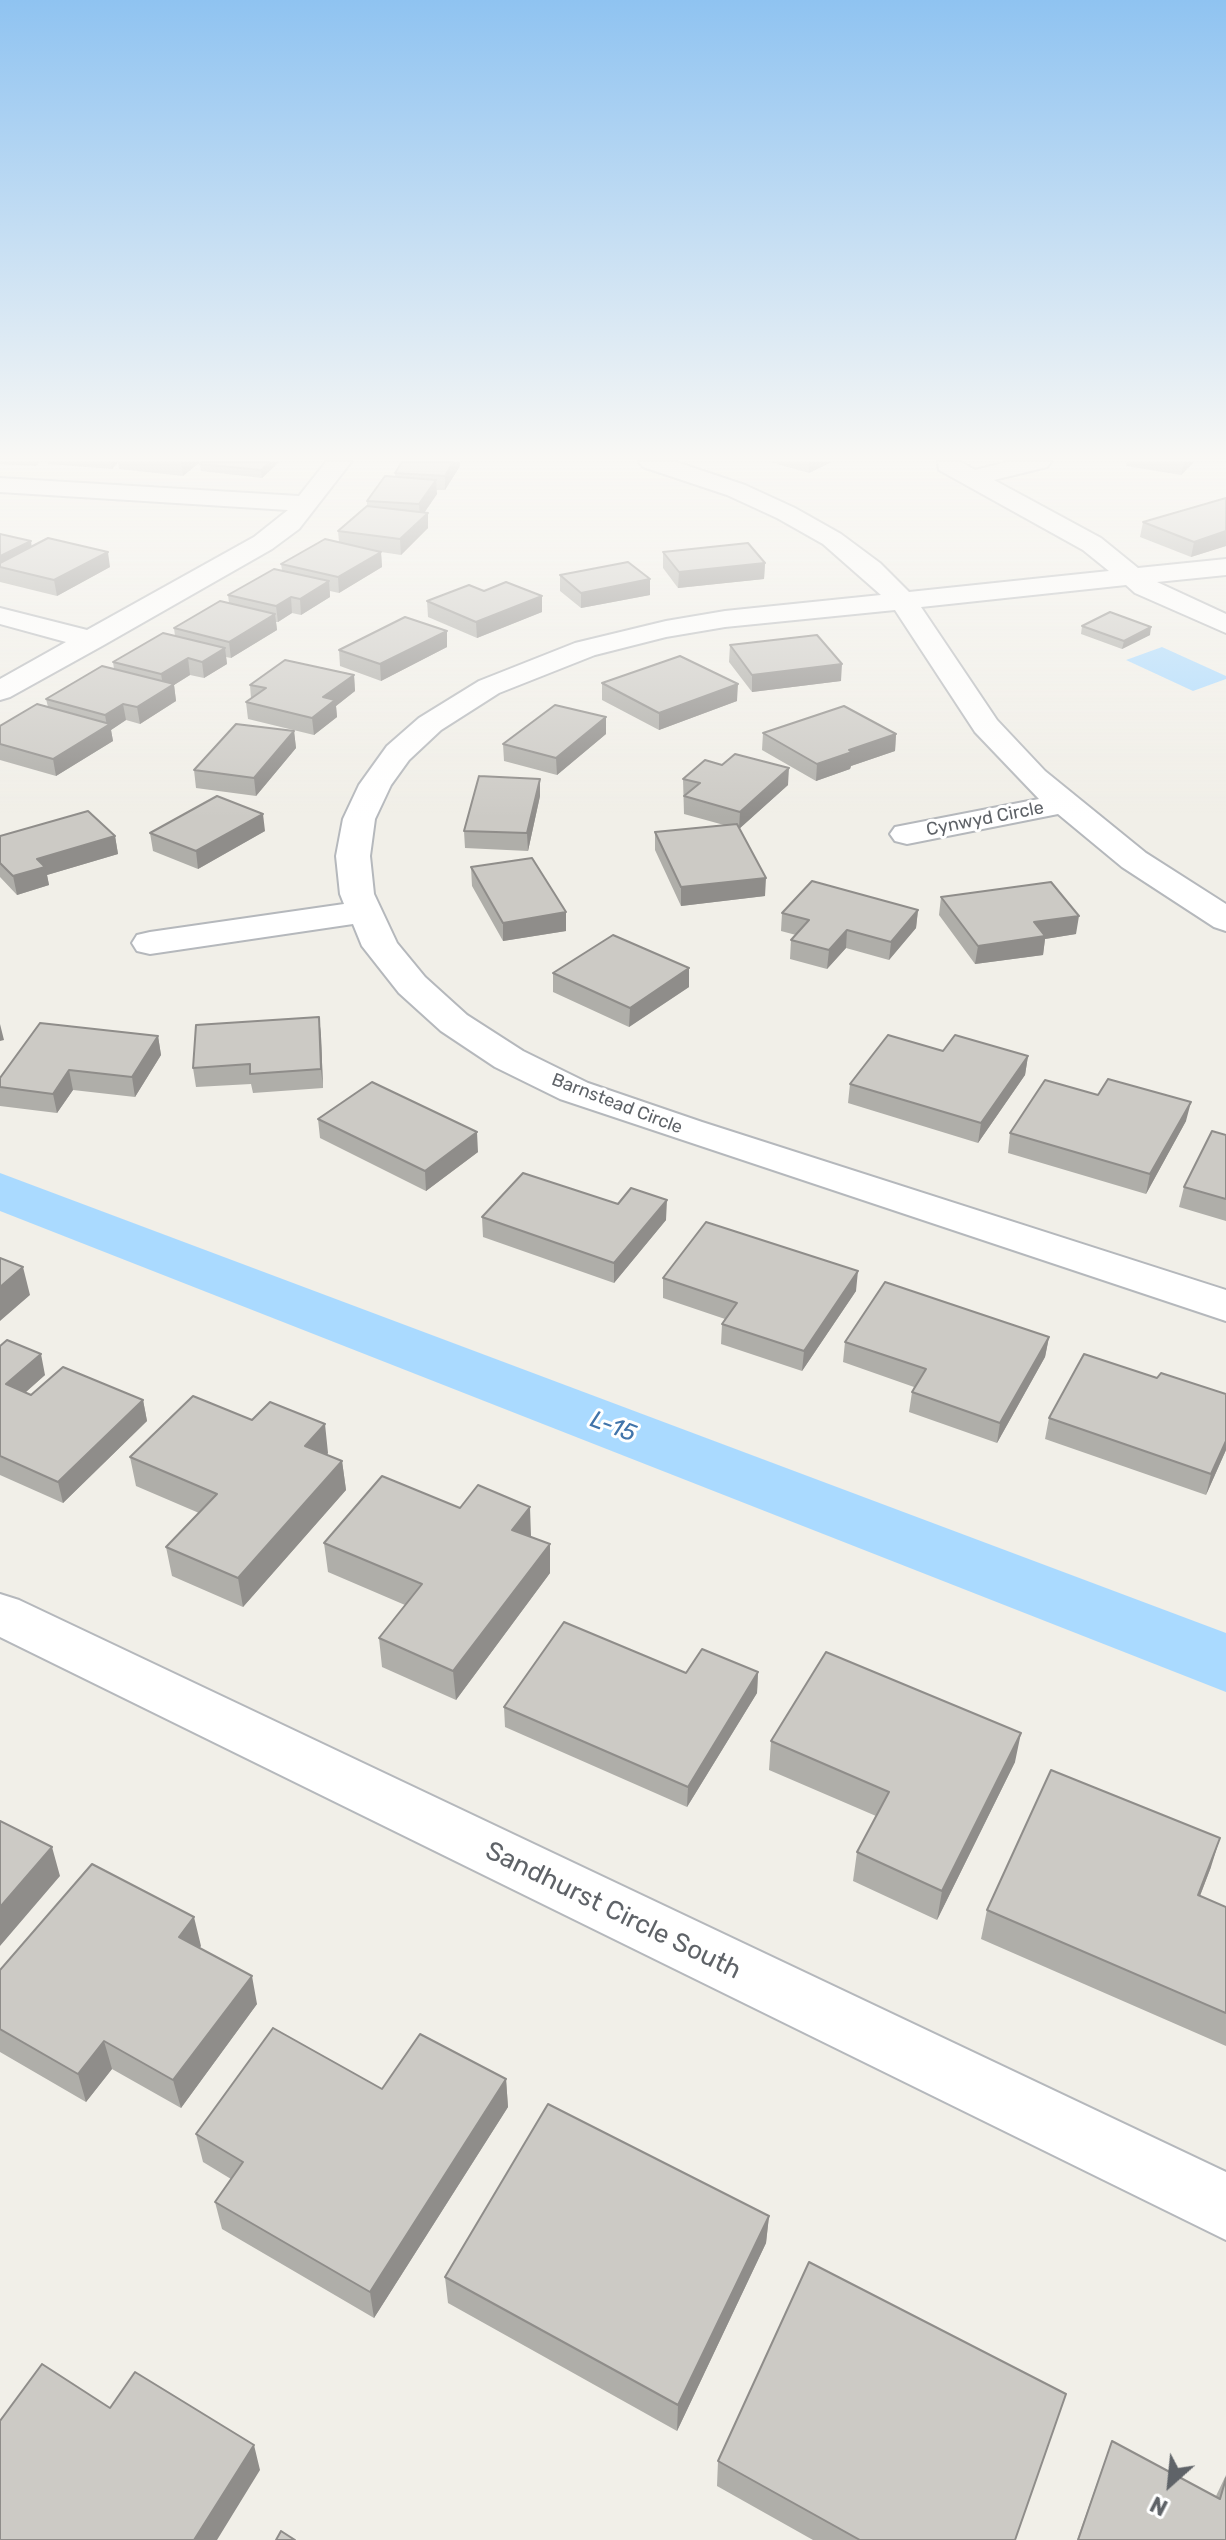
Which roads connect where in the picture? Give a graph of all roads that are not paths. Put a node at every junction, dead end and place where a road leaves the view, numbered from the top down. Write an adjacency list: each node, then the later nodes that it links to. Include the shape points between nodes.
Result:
1 (197, 581): 8 (street)
2 (883, 581): 5 (street)
3 (1097, 581): 5 (street, Barnstead Circle)
4 (1136, 581): 7 (street)
5 (903, 601): 10 (street, via 986,726); 12 (street, Barnstead Circle, via 652,632 535,666 468,699 398,753 375,785 359,819 353,856)
6 (0, 616): 8 (street)
7 (1226, 625)
8 (92, 640): 9 (street)
9 (0, 691)
10 (1062, 804): 11 (street, Cynwyd Circle); 13 (street)
11 (907, 834)
12 (363, 912): 14 (street); 15 (street, Barnstead Circle, via 380,946 454,1023 509,1059 574,1091)
13 (1225, 920)
14 (150, 943)
15 (1226, 1306)
16 (0, 1614): 17 (street, Sandhurst Circle South)
17 (1226, 2207)

